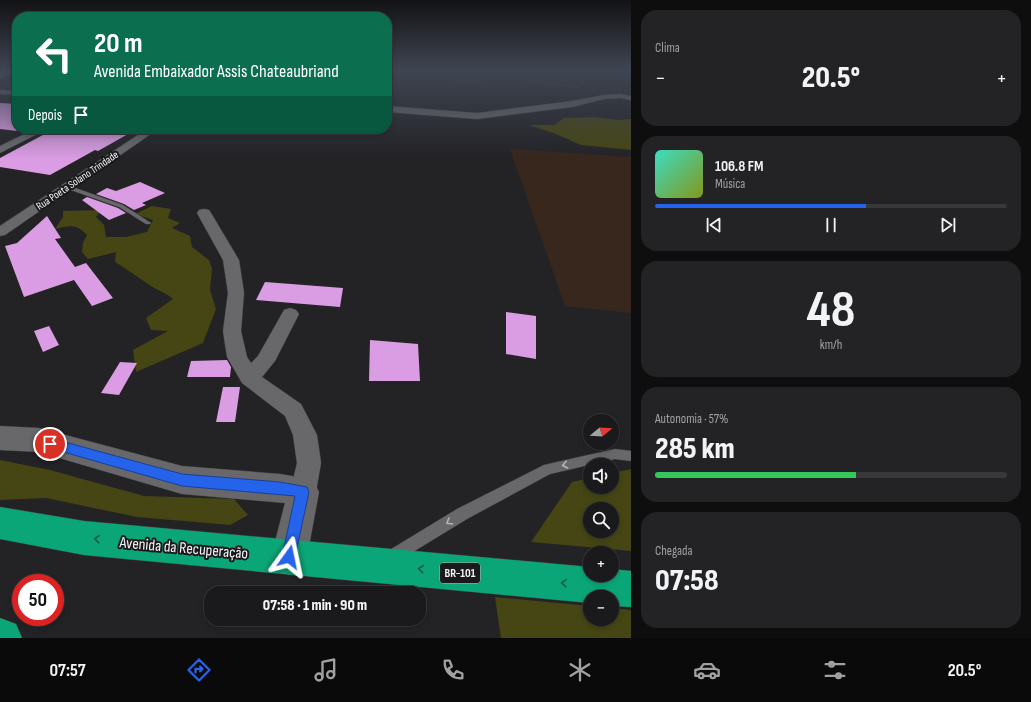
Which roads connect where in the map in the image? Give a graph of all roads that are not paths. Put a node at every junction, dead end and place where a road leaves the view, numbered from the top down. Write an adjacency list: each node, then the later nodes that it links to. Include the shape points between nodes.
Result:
1 (591, 100): 2 (street, via 477,116)
2 (392, 109)
3 (32, 134): 5 (street)
4 (146, 134): 6 (street, Rua Poeta Solano Trindade)
5 (0, 150)
6 (67, 187): 8 (lane, via 121,206); 9 (street, Rua Poeta Solano Trindade)
7 (204, 213): 11 (street, via 231,260 236,293 232,331 236,357)
8 (148, 223)
9 (0, 232)
10 (290, 314): 11 (street, via 265,361)
11 (250, 378): 14 (street, via 293,410 305,435 310,463)
12 (0, 438): 14 (main road, via 39,440 182,480)
13 (631, 456): 17 (lane, one-way to 17, via 615,454 548,469 462,514)
14 (303, 492): 16 (main road)
15 (0, 523): 16 (highway, Avenida da Recuperação / BR-101, one-way to 15, via 84,538)
16 (289, 557): 17 (highway, Avenida da Recuperação / BR-101)
17 (378, 565): 18 (highway, Avenida da Recuperação / BR-101, one-way to 17)
18 (631, 589)

